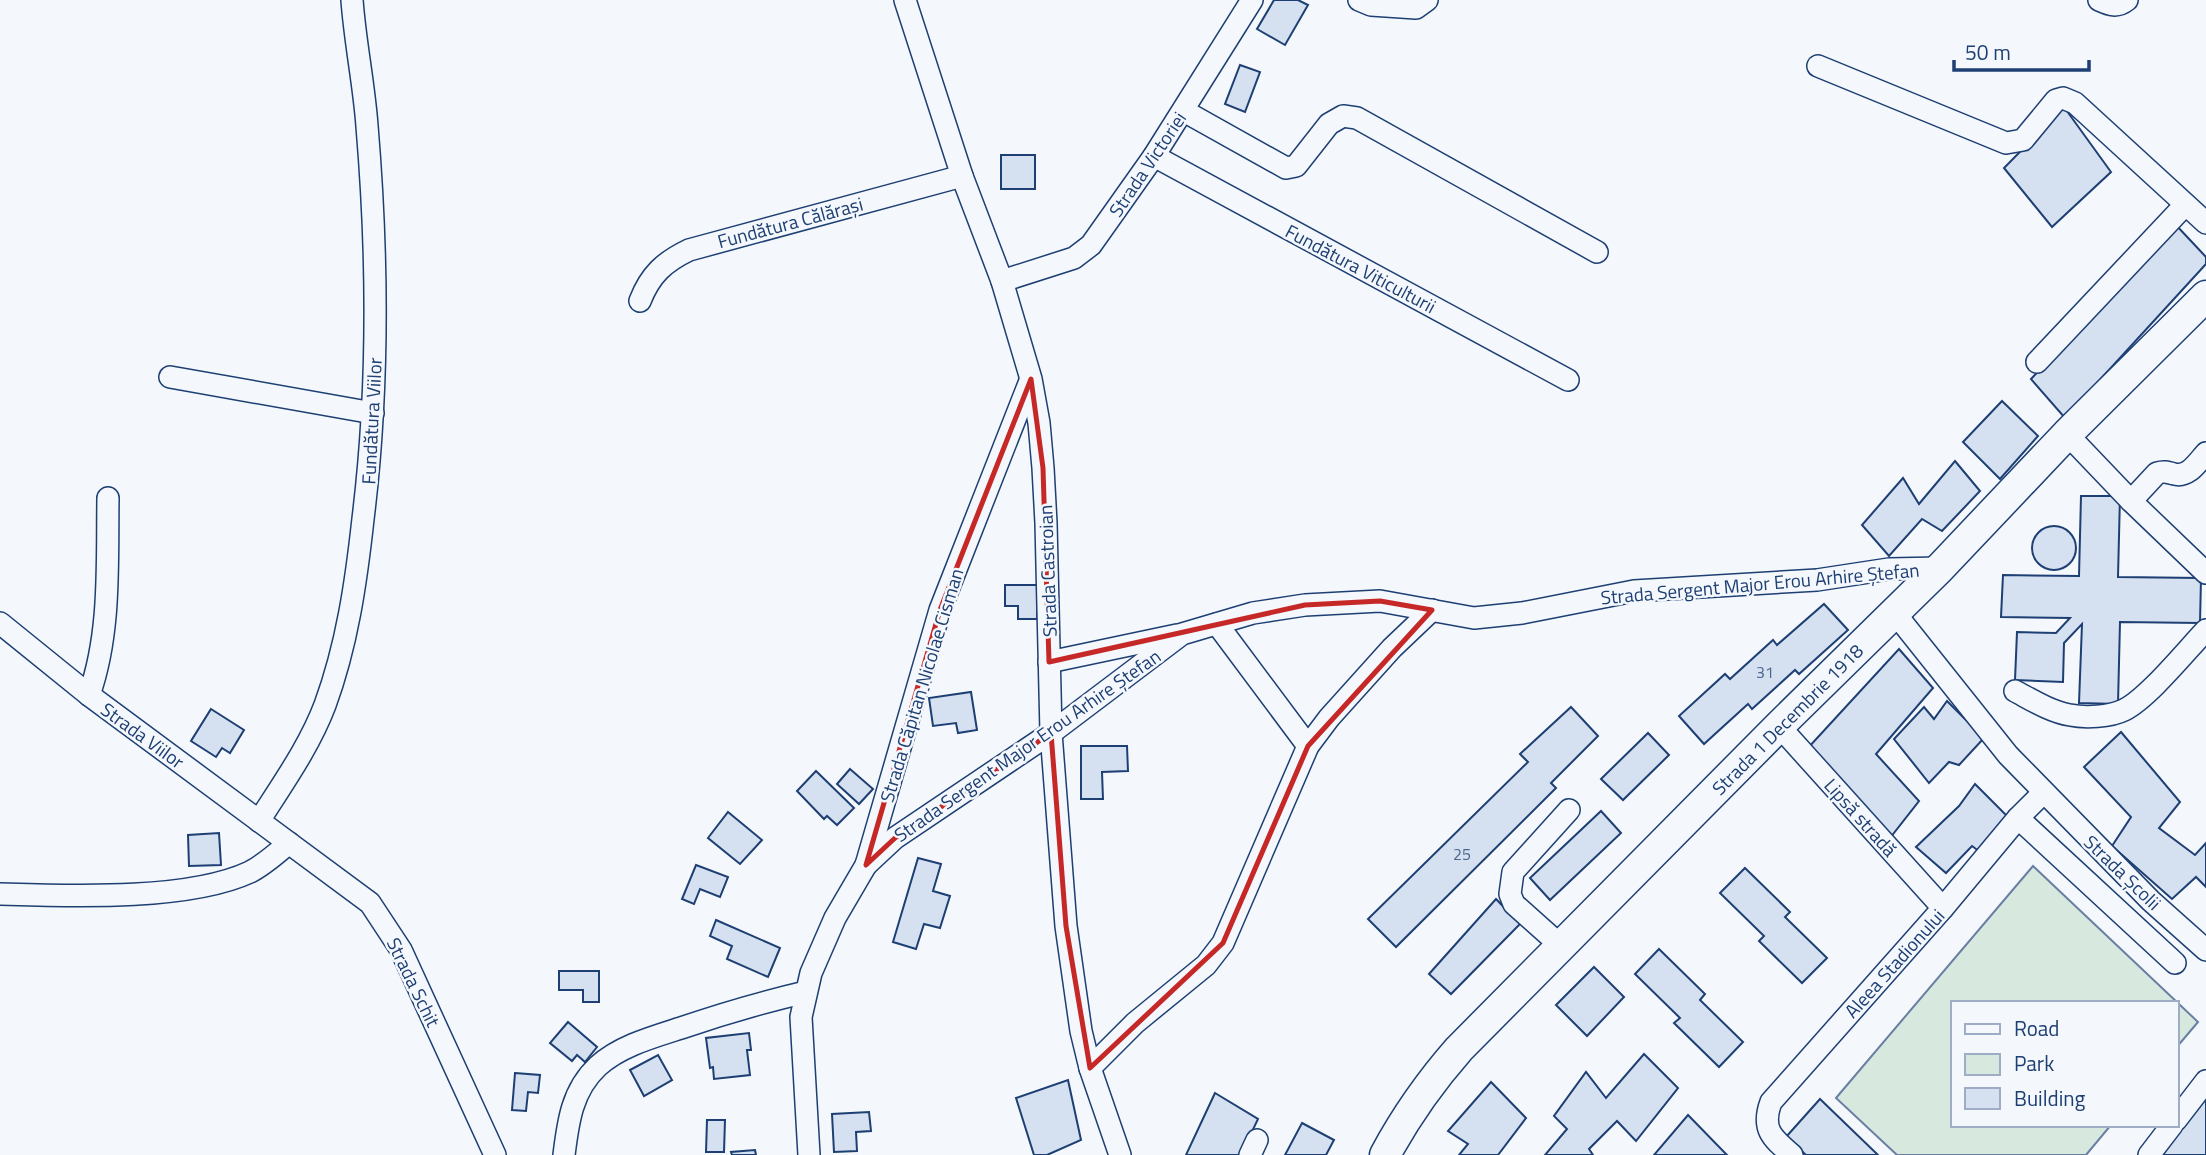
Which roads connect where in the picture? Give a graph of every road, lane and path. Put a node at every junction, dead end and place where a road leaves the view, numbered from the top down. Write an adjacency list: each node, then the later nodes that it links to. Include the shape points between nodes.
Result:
1 (352, 0): 22 (street, Fundătura Viilor, via 373,214)
2 (905, 0): 11 (street, Strada Castroian)
3 (1252, 0): 9 (street, Strada Victoriei)
4 (1359, 0): 5 (street, via 1416,8)
5 (1427, 0)
6 (2099, 0): 7 (street, via 2114,6)
7 (2127, 0)
8 (1818, 66): 12 (street, via 2006,143 2023,140 2056,100 2063,98 2075,103)
9 (1184, 111): 10 (street, Strada Victoriei); 14 (street, via 1286,167 1296,166 1329,124 1343,116 1357,118)
10 (1154, 156): 15 (street, Strada Victoriei, via 1091,245 1074,258); 21 (street, Fundătura Viticulturii)
11 (962, 176): 15 (street, Strada Castroian); 17 (street, Fundătura Călărași, via 689,250 658,269)
12 (2185, 205): 13 (street); 18 (street)
13 (2206, 223)
14 (1597, 252)
15 (1002, 281): 20 (street, Strada Castroian)
16 (2206, 296): 23 (highway, Strada 1 Decembrie 1918)
17 (639, 301)
18 (2037, 362)
19 (170, 377): 22 (street)
20 (1031, 379): 35 (street, Strada Castroian, via 1043,468); 46 (street, Strada Căpitan Nicolae Cisman, via 940,610)
21 (1568, 380)
22 (373, 413): 44 (street, Fundătura Viilor, via 356,585 344,649 309,741)
23 (2067, 434): 26 (street); 27 (highway, Strada 1 Decembrie 1918)
24 (2206, 453): 26 (street, via 2186,474 2157,473)
25 (108, 498): 37 (street, via 103,636)
26 (2131, 501): 28 (street)
27 (1940, 568): 29 (street, Strada Sergent Major Erou Arhire Ștefan, via 1634,591 1498,616 1464,617); 30 (highway, Strada 1 Decembrie 1918)
28 (2206, 573)
29 (1432, 610): 32 (street, Strada Sergent Major Erou Arhire Ștefan, via 1354,601 1253,613); 40 (street, via 1392,648)
30 (1894, 612): 38 (highway, Strada 1 Decembrie 1918); 41 (street, Strada Școlii)
31 (0, 623): 37 (street, Strada Viilor)
32 (1217, 624): 34 (street, Strada Sergent Major Erou Arhire Ștefan); 40 (street)
33 (2206, 630): 36 (street, via 2122,712 2071,716)
34 (1182, 634): 35 (street); 39 (street, Strada Sergent Major Erou Arhire Ștefan)
35 (1049, 662): 39 (street, Strada Castroian)
36 (2015, 691)
37 (89, 695): 44 (street, Strada Viilor)
38 (1779, 726): 48 (street, Lipsă stradă); 49 (highway, Strada 1 Decembrie 1918)
39 (1051, 733): 46 (street, Strada Sergent Major Erou Arhire Ștefan, via 895,838); 53 (street, Strada Castroian, via 1066,926)
40 (1308, 746): 53 (street, via 1223,943 1206,965 1135,1023)
41 (2043, 793): 43 (street, Aleea Stadionului); 50 (street, Strada Școlii)
42 (1569, 810): 49 (street, via 1513,872 1510,894 1514,904)
43 (2018, 818): 48 (street, Aleea Stadionului); 51 (street)
44 (260, 821): 45 (street, Strada Viilor)
45 (289, 843): 47 (street, via 251,871 193,887 69,896); 58 (street, Strada Schit, via 370,903 388,928)
46 (866, 865): 52 (street, Strada Căpitan Nicolae Cisman, via 821,947)
47 (0, 894)
48 (1943, 908): 57 (street, Aleea Stadionului, via 1771,1102)
49 (1560, 946): 62 (highway, Strada 1 Decembrie 1918, via 1429,1084)
50 (2206, 950)
51 (2175, 963)
52 (806, 992): 59 (street, via 708,1019 614,1055 585,1081 573,1103); 60 (street, Strada Căpitan Nicolae Cisman, via 800,1040)
53 (1090, 1068): 61 (street, Strada Castroian)
54 (2206, 1081): 55 (street)
55 (2178, 1117)
56 (2170, 1127): 64 (street)
57 (1768, 1148): 63 (street, Aleea Stadionului)
58 (495, 1155)
59 (564, 1155)
60 (809, 1155)
61 (1120, 1155)
62 (1385, 1155)
63 (1792, 1155)
64 (2149, 1155)

